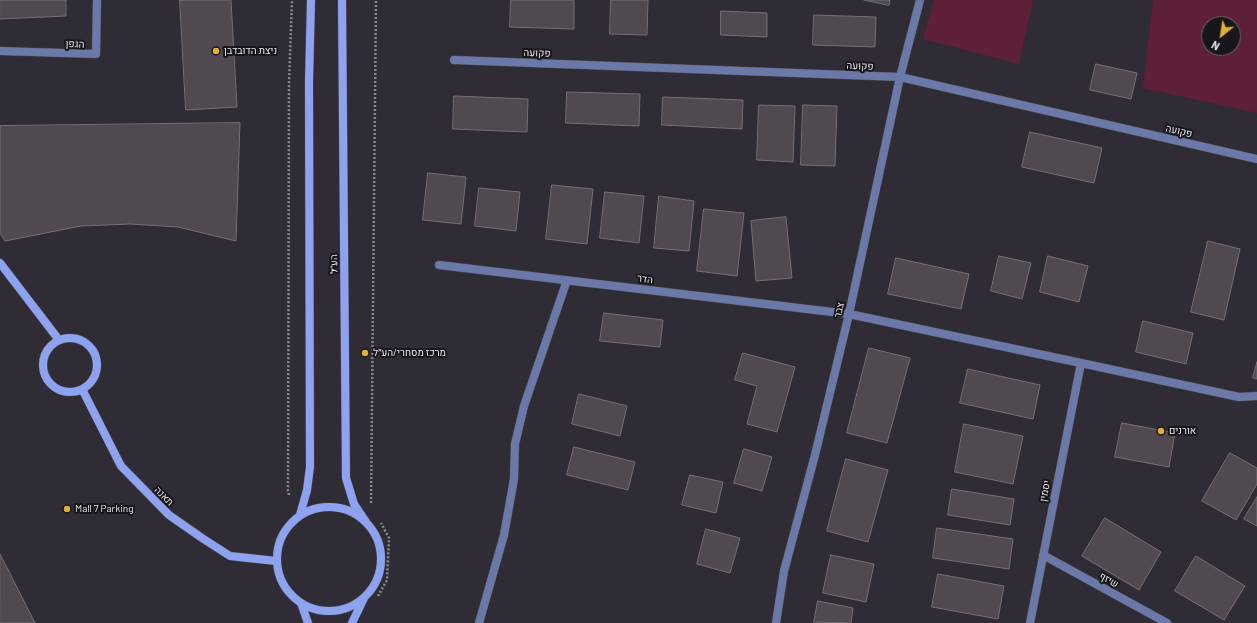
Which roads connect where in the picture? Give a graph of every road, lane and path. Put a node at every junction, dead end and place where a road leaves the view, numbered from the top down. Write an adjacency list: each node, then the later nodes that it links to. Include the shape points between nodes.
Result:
1 (97, 0): 7 (street, הגפן, via 96,54)
2 (292, 0): 20 (path, via 289,84 288,491)
3 (311, 0): 20 (street, via 310,467)
4 (342, 0): 22 (street, הע"ל, via 346,478 354,504)
5 (376, 0): 19 (path)
6 (920, 0): 9 (street, צבר)
7 (0, 51)
8 (454, 60): 9 (street, פקועה)
9 (900, 77): 10 (street, פקועה); 14 (street, צבר)
10 (1257, 159)
11 (0, 263): 15 (street)
12 (439, 265): 13 (street, הדר)
13 (567, 280): 14 (street, הדר); 30 (street, via 524,406 516,444 514,479 504,535)
14 (849, 314): 16 (street); 31 (street, צבר, via 784,571)
15 (59, 340): 17 (street, via 83,340 94,352 97,369 89,384); 17 (street, via 47,349 42,364 44,372 52,386 59,390 67,392)
16 (1081, 363): 18 (street, via 1239,397); 23 (street, יסמין)
17 (82, 389): 24 (street, תאנה, via 121,466 169,515 230,556)
18 (1257, 396)
19 (371, 506)
20 (300, 516): 22 (street, via 313,509 341,508); 24 (street, via 284,533 279,543)
21 (378, 519): 26 (path, via 389,538 388,573 387,580)
22 (366, 522): 25 (street, via 376,536 381,552 380,569 375,585)
23 (1043, 555): 32 (street, יסמין); 33 (street, שיזף)
24 (276, 561): 27 (street, via 280,577 288,592)
25 (364, 598): 27 (street, via 350,607 333,612 316,610); 29 (street)
26 (375, 601)
27 (301, 603): 28 (street)
28 (308, 623)
29 (352, 623)
30 (479, 623)
31 (776, 623)
32 (1030, 623)
33 (1167, 623)

